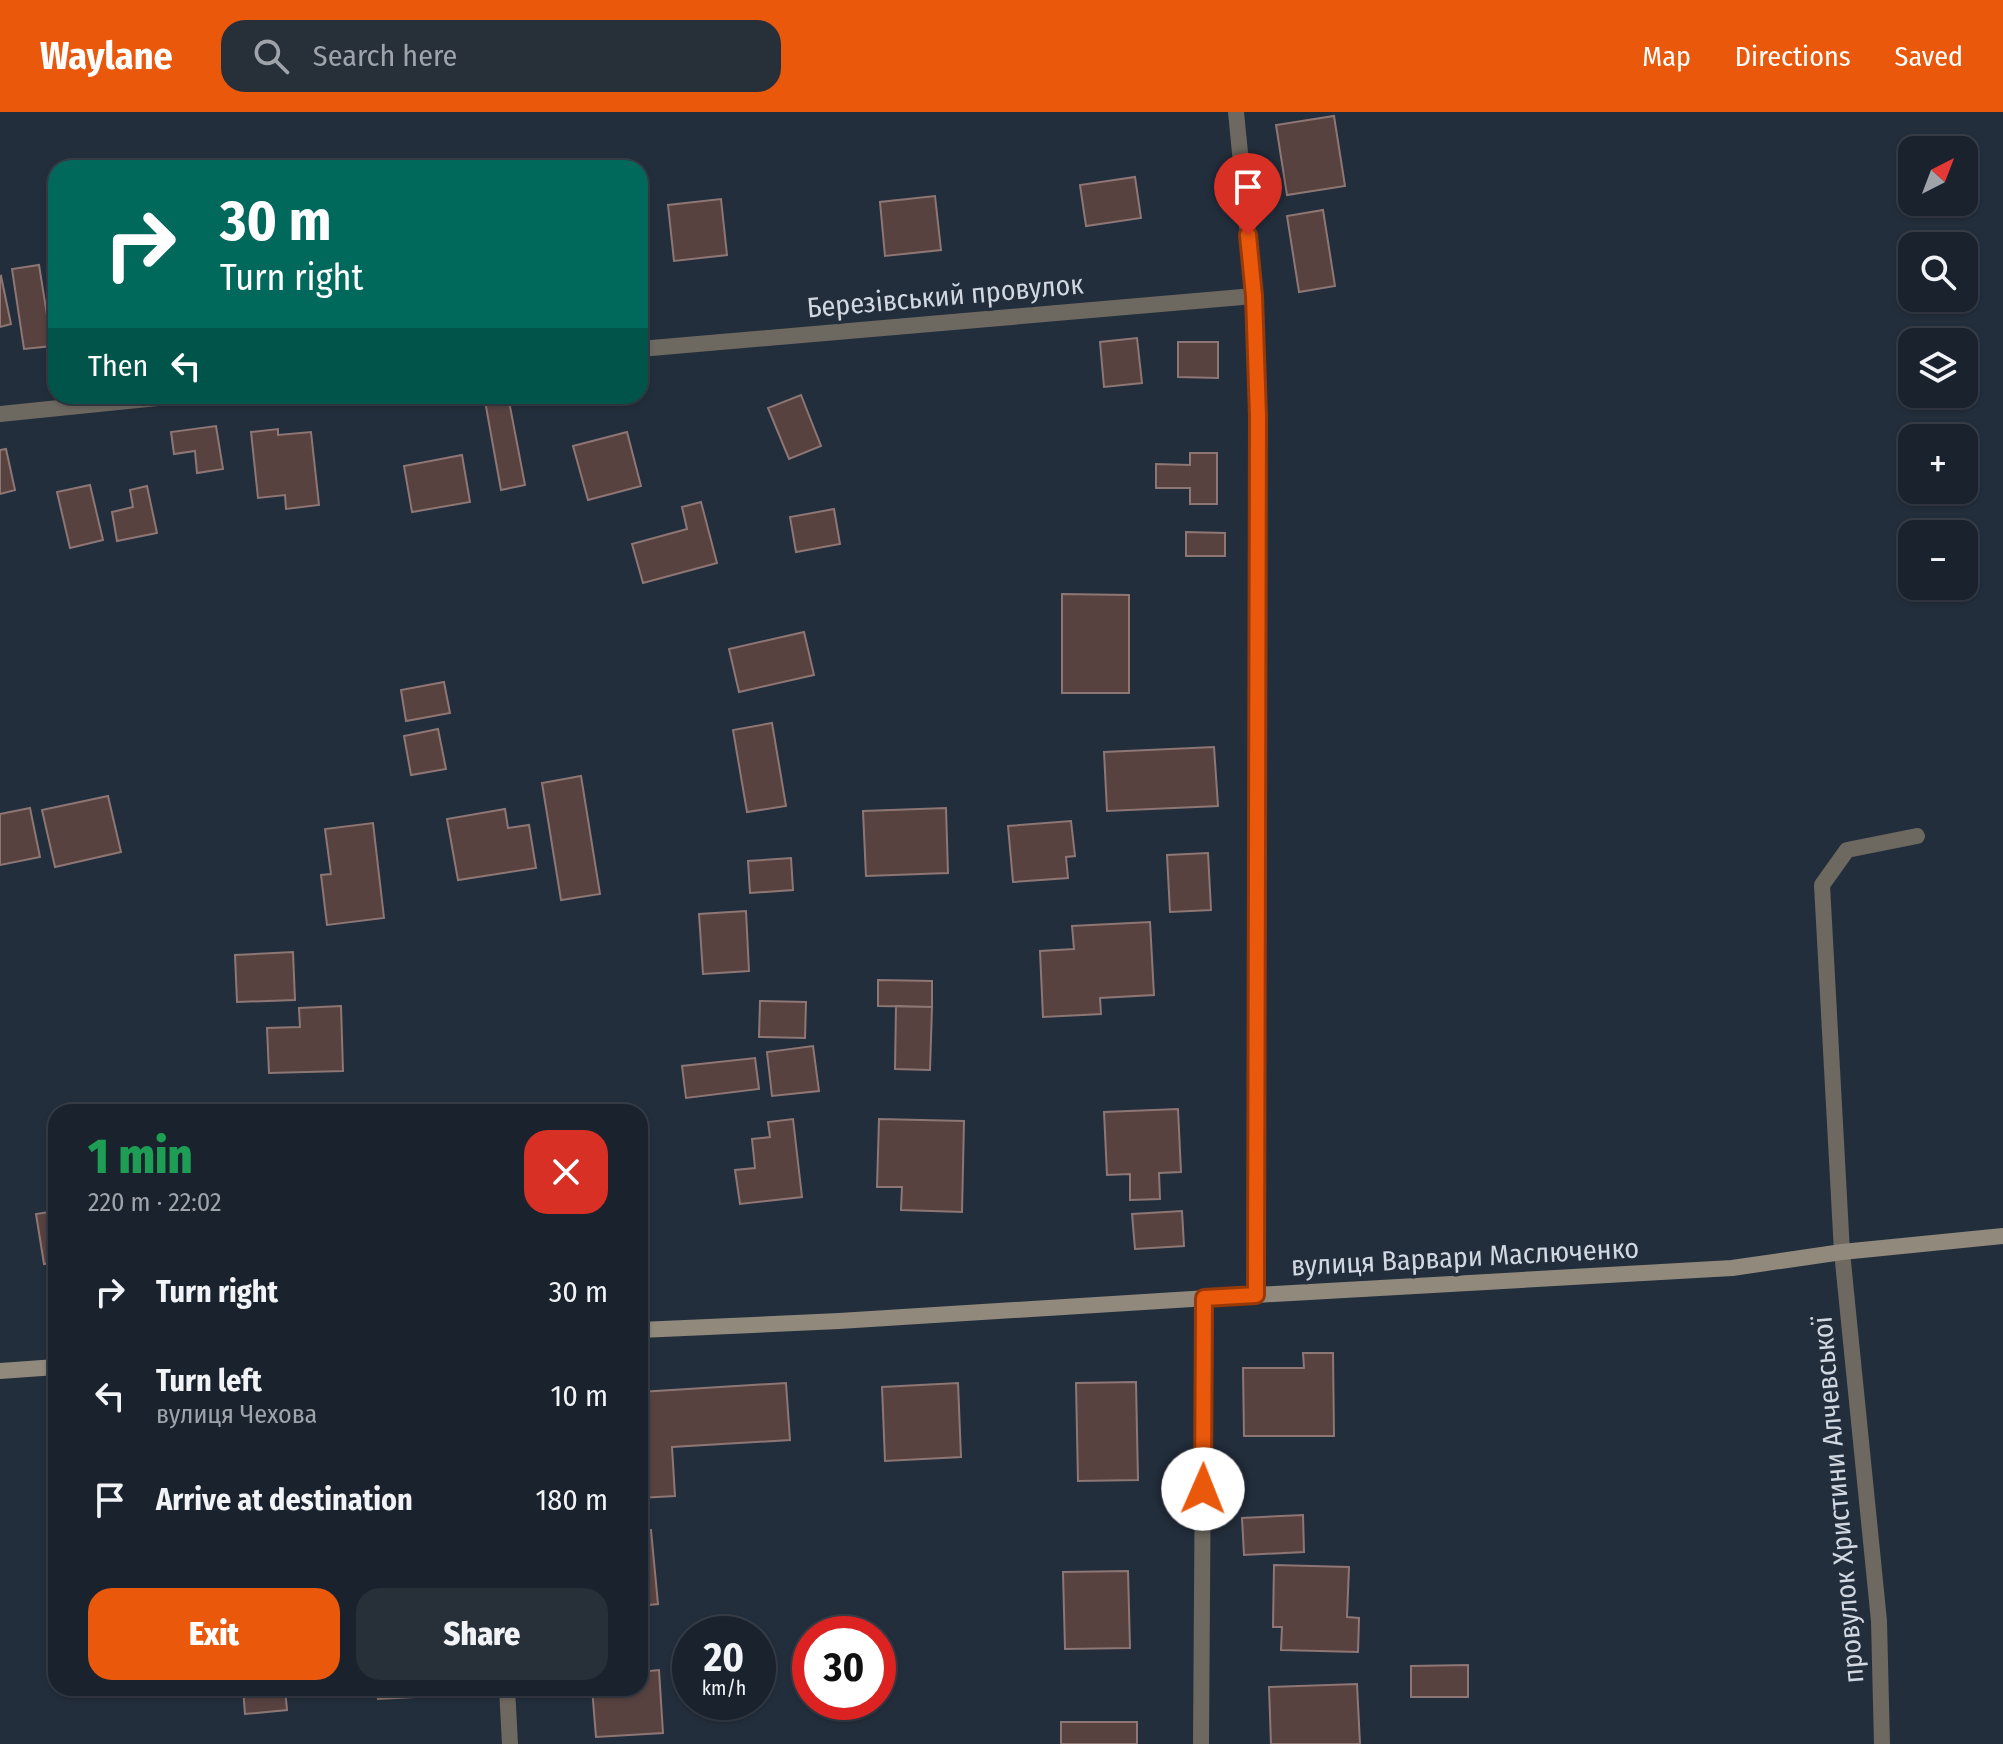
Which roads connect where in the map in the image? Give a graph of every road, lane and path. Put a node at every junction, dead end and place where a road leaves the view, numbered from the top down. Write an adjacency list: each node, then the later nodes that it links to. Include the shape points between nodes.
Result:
1 (1236, 112): 2 (street)
2 (1254, 296): 3 (street, Березівський провулок); 9 (street)
3 (648, 348)
4 (98, 404): 5 (street)
5 (0, 414)
6 (1917, 836): 8 (street, провулок Христини Алчевської, via 1847,850 1822,885)
7 (2003, 1236): 8 (street, вулиця Варвари Маслюченко)
8 (1842, 1252): 9 (street, вулиця Варвари Маслюченко, via 1732,1268); 17 (street, провулок Христини Алчевської, via 1879,1621)
9 (1256, 1295): 10 (street, вулиця Варвари Маслюченко)
10 (1204, 1298): 11 (street, вулиця Варвари Маслюченко); 16 (street)
11 (648, 1330)
12 (48, 1368): 13 (street)
13 (0, 1371)
14 (507, 1696): 15 (street)
15 (510, 1744)
16 (1201, 1744)
17 (1882, 1744)

